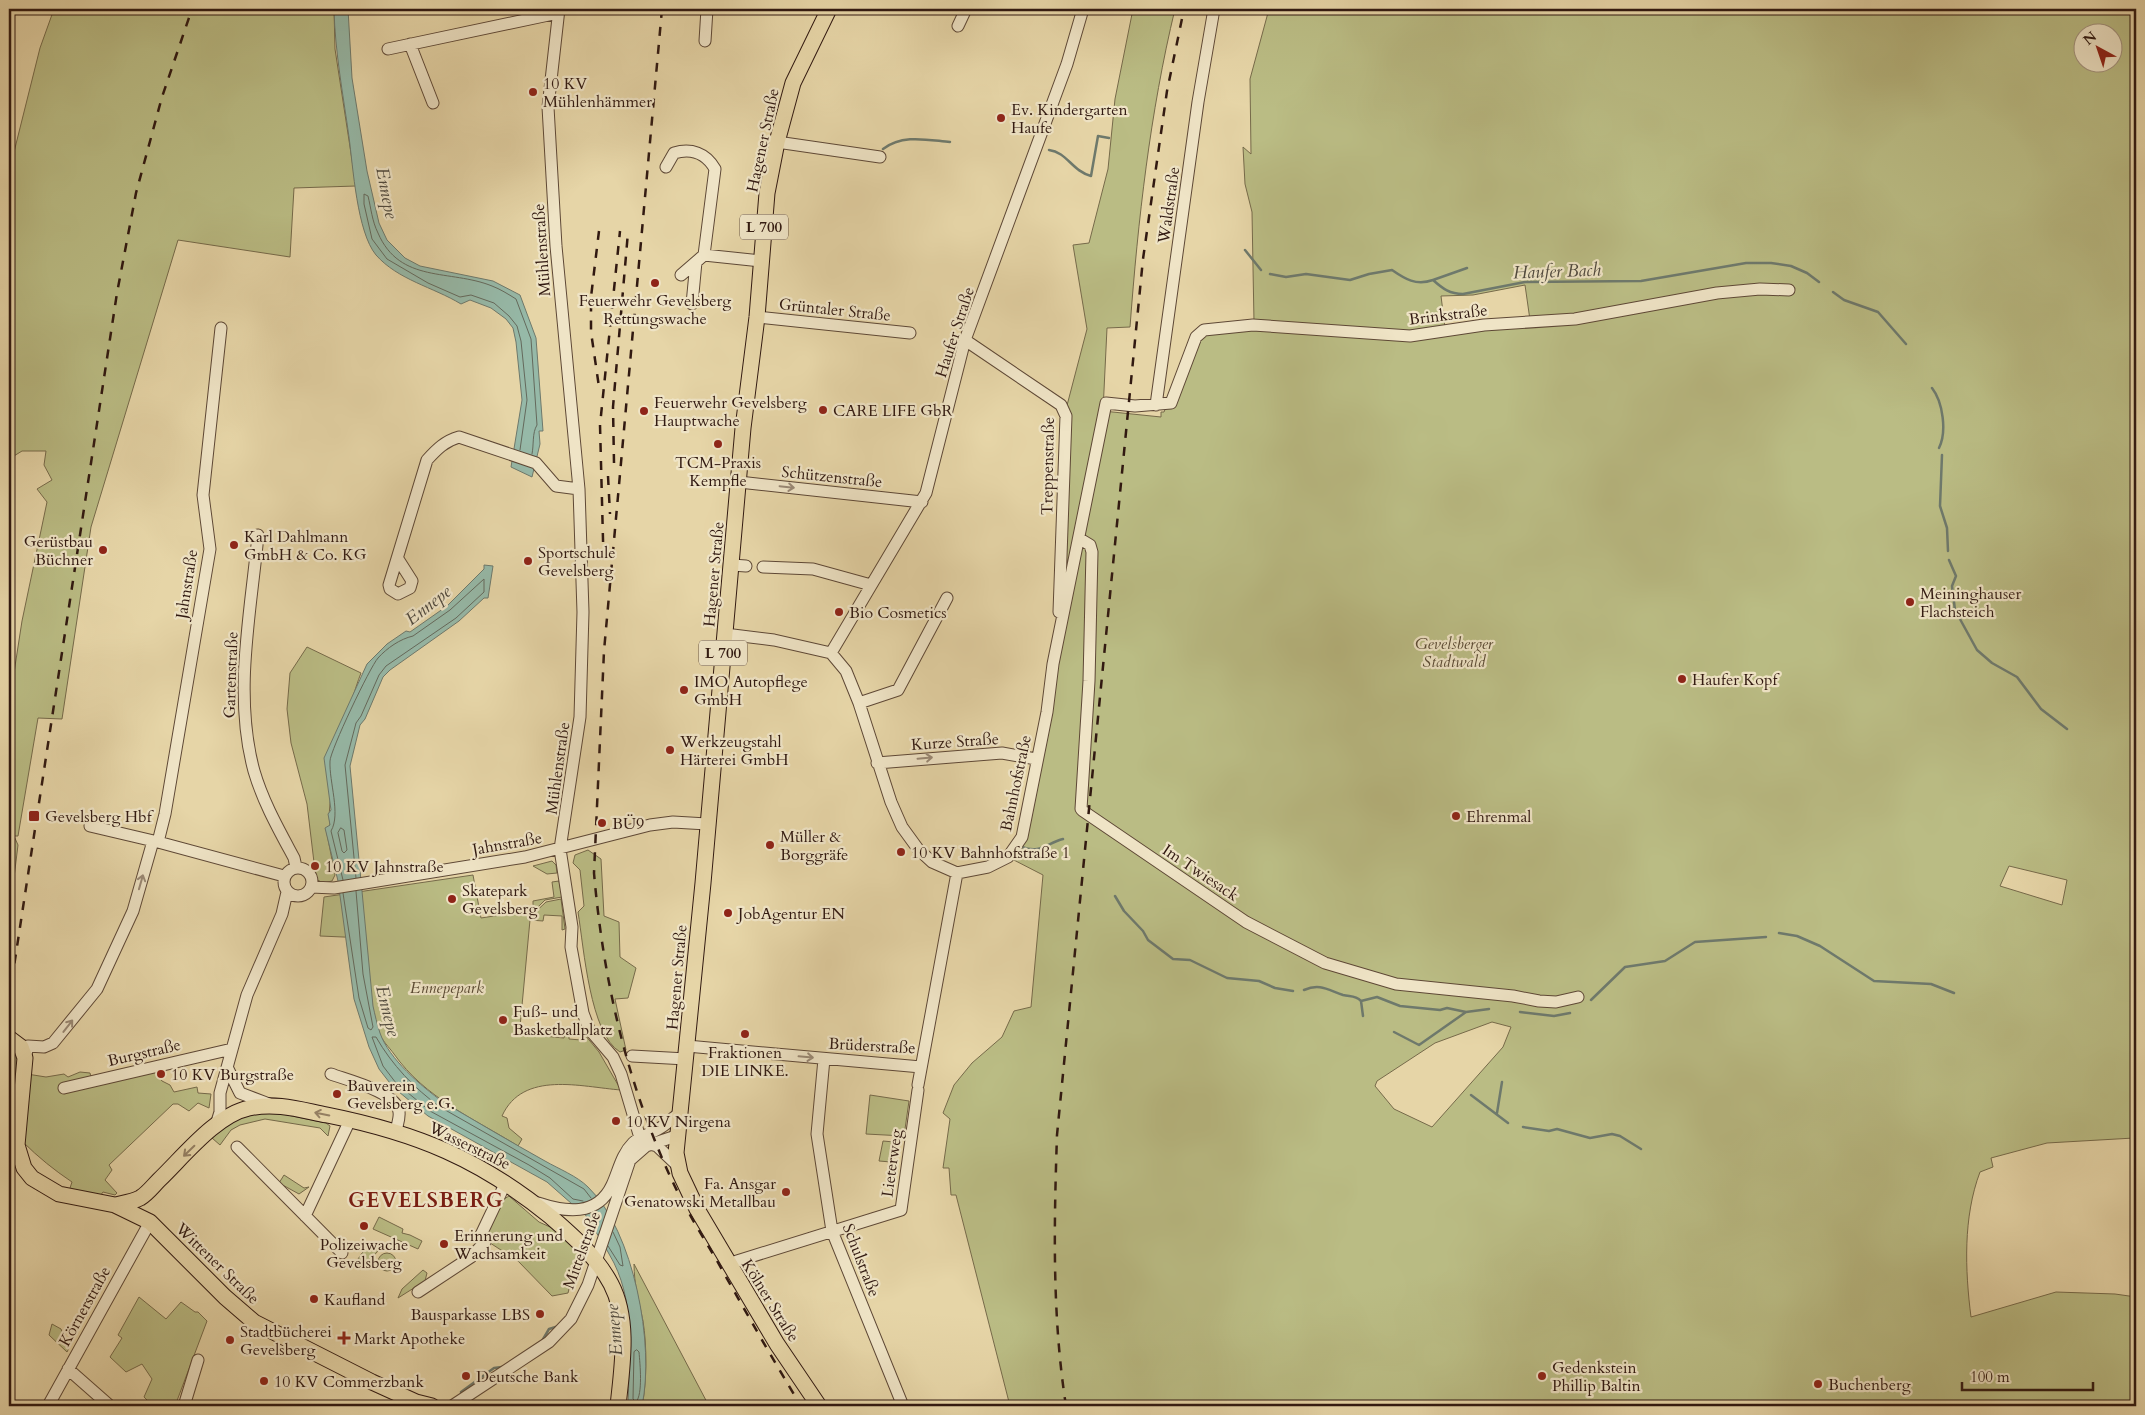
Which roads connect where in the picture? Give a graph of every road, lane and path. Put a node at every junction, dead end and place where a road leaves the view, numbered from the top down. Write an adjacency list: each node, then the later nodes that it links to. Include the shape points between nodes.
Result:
1 (707, 9): 8 (street)
2 (829, 9): 12 (main road, Hagener Straße / L 700, via 793,83)
3 (966, 9): 7 (street)
4 (1083, 9): 23 (street, Haufer Straße, via 1067,64)
5 (1214, 9): 24 (street, Waldstraße)
6 (559, 11): 9 (street); 26 (street, Mühlenstraße, via 548,107 556,246)
7 (958, 26)
8 (705, 41)
9 (410, 44): 10 (street); 11 (street)
10 (388, 49)
11 (432, 103)
12 (777, 142): 13 (street); 16 (main road, Hagener Straße / L 700, via 767,193)
13 (880, 157)
14 (666, 167): 15 (street, via 674,153 696,152 705,155 715,169)
15 (700, 259): 16 (street); 17 (street); 19 (street)
16 (761, 261): 20 (main road, Hagener Straße / L 700)
17 (682, 275)
18 (1790, 290): 24 (street, Brinkstraße, via 1716,293 1575,320 1484,325 1410,336 1253,325 1204,330 1196,337 1171,403)
19 (692, 304)
20 (757, 317): 22 (street, Grüntaler Straße); 25 (main road, Hagener Straße / L 700)
21 (221, 328): 42 (street, Jahnstraße, via 204,495 210,549 166,814)
22 (910, 333)
23 (965, 340): 27 (street, Haufer Straße); 35 (street, Treppenstraße, via 1061,404 1066,416)
24 (1156, 405): 29 (street, Bahnhofstraße, via 1106,403)
25 (739, 482): 27 (street, Schützenstraße, one-way to 27); 34 (main road, Hagener Straße / L 700, via 739,565)
26 (579, 489): 30 (street, via 556,486 536,463 459,437 438,448 428,460); 43 (street, Mühlenstraße, via 583,612 580,717)
27 (922, 502): 32 (street, Haufer Straße)
28 (258, 535): 44 (street, Gartenstraße, via 244,676 246,733 260,790)
29 (1080, 539): 35 (street, Bahnhofstraße); 51 (street, Im Twiesack, via 1090,545 1092,552 1083,811 1246,922 1325,963 1396,984 1540,1001 1556,1002)
30 (398, 559)
31 (763, 566): 32 (street, via 813,569)
32 (871, 585): 36 (street, Haufer Straße)
33 (947, 598): 37 (street, via 898,690)
34 (725, 634): 36 (street, via 774,640); 40 (main road, Hagener Straße / L 700)
35 (1058, 644): 38 (street, Bahnhofstraße)
36 (831, 653): 37 (street, via 846,670)
37 (859, 703): 39 (street)
38 (1036, 758): 39 (street, Kurze Straße, one-way to 38, via 1002,753); 45 (street, Bahnhofstraße, via 1022,837 1016,847 1008,857 994,864)
39 (877, 763): 45 (street, via 902,827 932,862)
40 (707, 824): 43 (street, Jahnstraße, via 672,822 607,835); 55 (main road, Hagener Straße / L 700)
41 (90, 826): 42 (street)
42 (155, 841): 46 (street); 54 (street, Jahnstraße, one-way to 42, via 53,1043 97,989 133,911)
43 (560, 849): 47 (street, Jahnstraße, via 367,883 334,888); 69 (street, Mühlenstraße, via 571,920 571,948 582,1008 589,1029 613,1058 621,1074)
44 (296, 867): 46 (street); 47 (street, via 309,873)
45 (956, 873): 58 (street, Brüderstraße)
46 (284, 876): 48 (street)
47 (311, 887): 49 (street)
48 (287, 892): 49 (street); 50 (street)
49 (299, 896): 50 (street)
50 (282, 914): 53 (street, via 248,995)
51 (1578, 997)
52 (9, 1038): 54 (main road)
53 (232, 1049): 59 (street); 61 (street, Burgstraße)
54 (27, 1052): 68 (main road, Wittener Straße)
55 (687, 1053): 56 (street, Brüderstraße); 57 (street, Brüderstraße, one-way to 57); 63 (main road, Hagener Straße / L 700)
56 (632, 1056)
57 (824, 1059): 58 (street, Brüderstraße); 81 (street, Schulstraße, via 817,1134)
58 (921, 1067): 81 (street, Lieterweg, via 901,1210)
59 (228, 1069): 62 (street, via 240,1093); 65 (street, via 220,1093)
60 (331, 1074): 66 (street, via 386,1095 399,1112)
61 (64, 1088)
62 (270, 1104): 64 (main road, Wasserstraße, one-way to 62); 65 (main road, Wasserstraße, via 236,1112)
63 (679, 1114): 67 (main road, Hagener Straße / L 700); 69 (street)
64 (350, 1120): 66 (main road, Wasserstraße); 79 (street)
65 (216, 1125): 75 (main road, one-way to 75)
66 (396, 1131): 74 (main road, Wasserstraße, via 460,1156)
67 (676, 1136): 69 (street); 72 (main road, Hagener Straße / L 700)
68 (12, 1140): 73 (main road, Wittener Straße)
69 (646, 1141): 72 (street, via 657,1146); 76 (street, Mittelstraße, via 623,1157 612,1185 593,1205 576,1211); 83 (street, Mittelstraße, via 630,1160)
70 (237, 1147): 79 (street)
71 (9, 1158): 73 (main road, Wittener Straße)
72 (677, 1165): 78 (main road, Hagener Straße / L 700)
73 (24, 1168): 77 (main road, Wittener Straße, via 50,1191)
74 (506, 1182): 76 (main road, Wasserstraße); 85 (street, via 479,1239 484,1242 471,1257)
75 (141, 1197): 77 (main road); 80 (main road, via 141,1206)
76 (531, 1201): 83 (main road, Wasserstraße, via 582,1243)
77 (115, 1205): 80 (main road, Wittener Straße)
78 (697, 1209): 84 (main road, Kölner Straße / L 700)
79 (305, 1216): 82 (street)
80 (150, 1222): 87 (street, Körnerstraße); 89 (main road, Wittener Straße, via 254,1322)
81 (832, 1231): 84 (street, Lieterweg); 97 (street, Schulstraße)
82 (342, 1253)
83 (595, 1260): 94 (street, Mittelstraße, via 588,1285 572,1319 549,1342); 95 (main road, Wasserstraße, via 619,1303 622,1335)
84 (729, 1266): 88 (main road, Kölner Straße / L 700)
85 (418, 1292)
86 (198, 1360): 92 (street)
87 (68, 1369): 90 (street, Körnerstraße); 91 (street)
88 (812, 1399): 96 (main road, Kölner Straße / L 700)
89 (417, 1404): 93 (main road, Wittener Straße)
90 (48, 1406)
91 (110, 1406)
92 (184, 1406)
93 (432, 1406)
94 (452, 1406)
95 (618, 1406)
96 (819, 1406)
97 (903, 1406)

